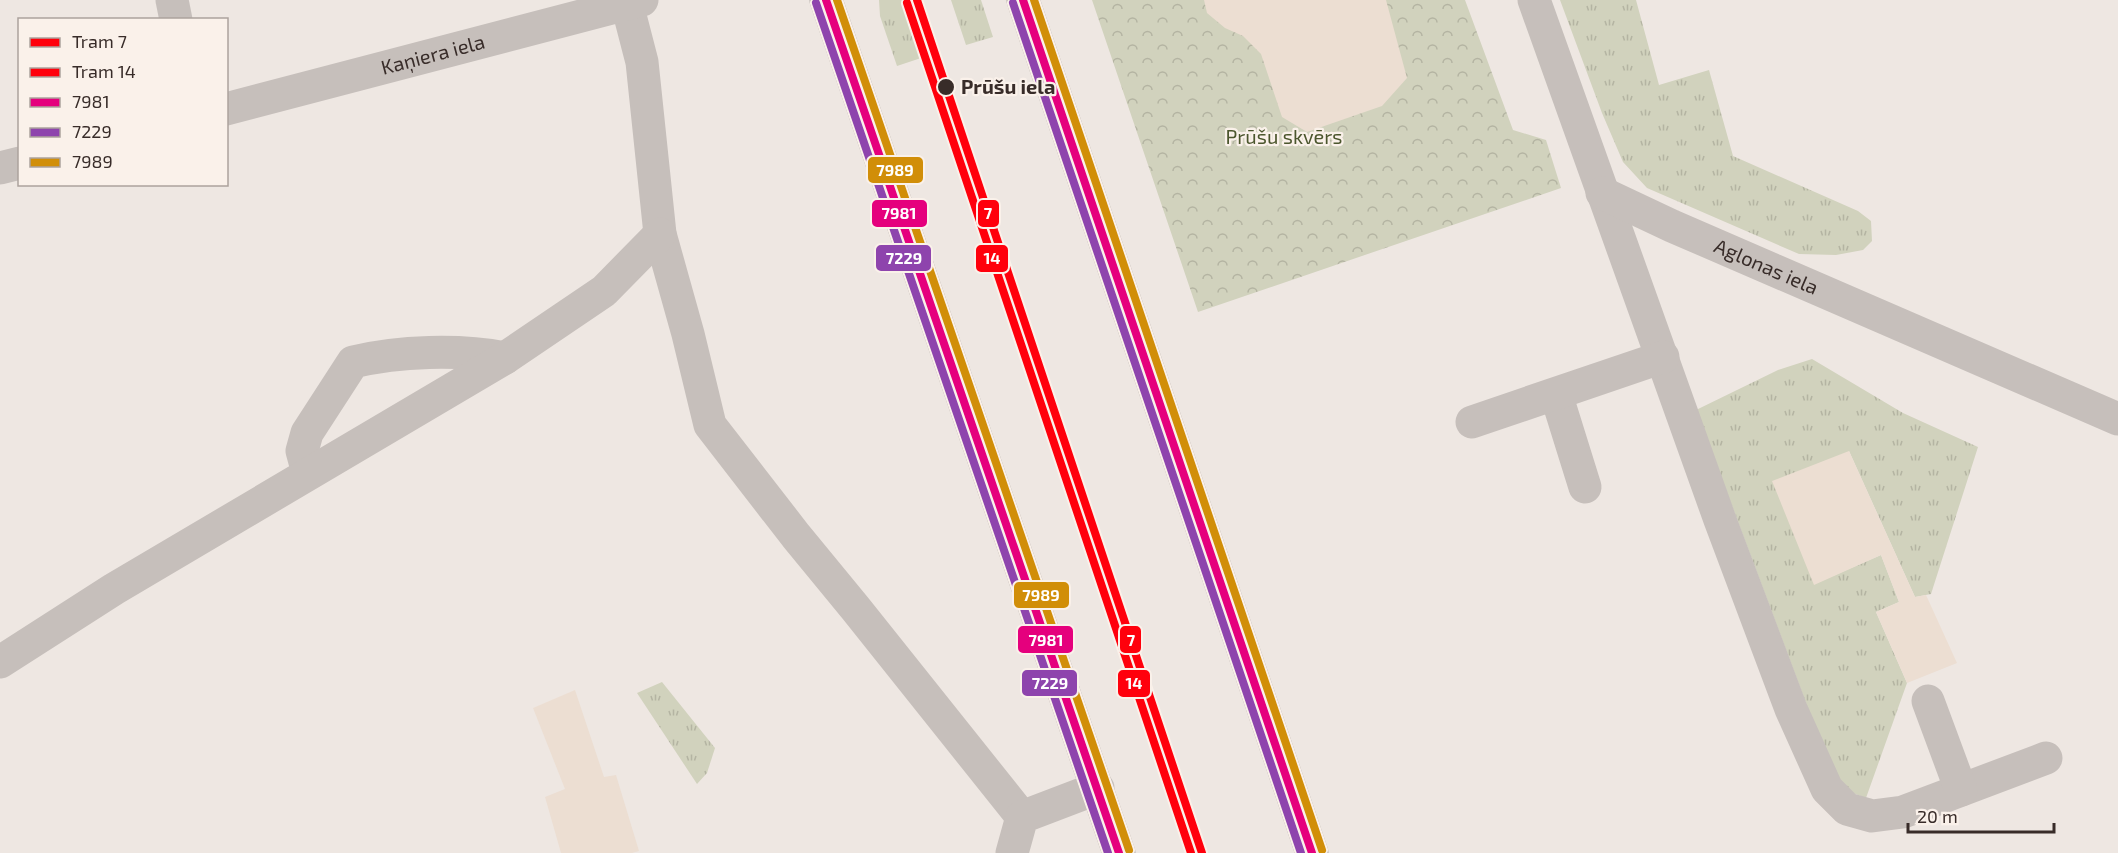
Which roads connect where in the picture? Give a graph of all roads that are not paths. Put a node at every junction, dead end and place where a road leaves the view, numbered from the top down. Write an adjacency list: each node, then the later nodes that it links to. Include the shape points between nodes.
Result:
1 (172, 0): 6 (street)
2 (826, 0): 22 (highway)
3 (1023, 0): 27 (highway)
4 (1534, 0): 10 (street)
5 (635, 2): 7 (street, Kaņiera iela); 11 (street)
6 (176, 18)
7 (228, 109)
8 (18, 164): 9 (street)
9 (0, 168)
10 (1602, 193): 12 (street); 15 (street, Aglonas iela)
11 (660, 234): 13 (street, via 604,291); 24 (street, via 710,425)
12 (1663, 357): 14 (street); 23 (street, via 1791,710 1827,789 1847,809 1872,816 1903,812)
13 (505, 358): 17 (street); 17 (street, via 476,352 378,356 353,362 307,433 302,451)
14 (1556, 394): 16 (street); 18 (street)
15 (2118, 419)
16 (1472, 422)
17 (308, 473): 19 (street)
18 (1585, 487)
19 (0, 662)
20 (1928, 701): 23 (street)
21 (2046, 758): 23 (street)
22 (1098, 788): 24 (street); 26 (highway)
23 (1961, 790)
24 (1022, 817): 25 (street)
25 (1012, 853)
26 (1119, 853)
27 (1312, 853)

